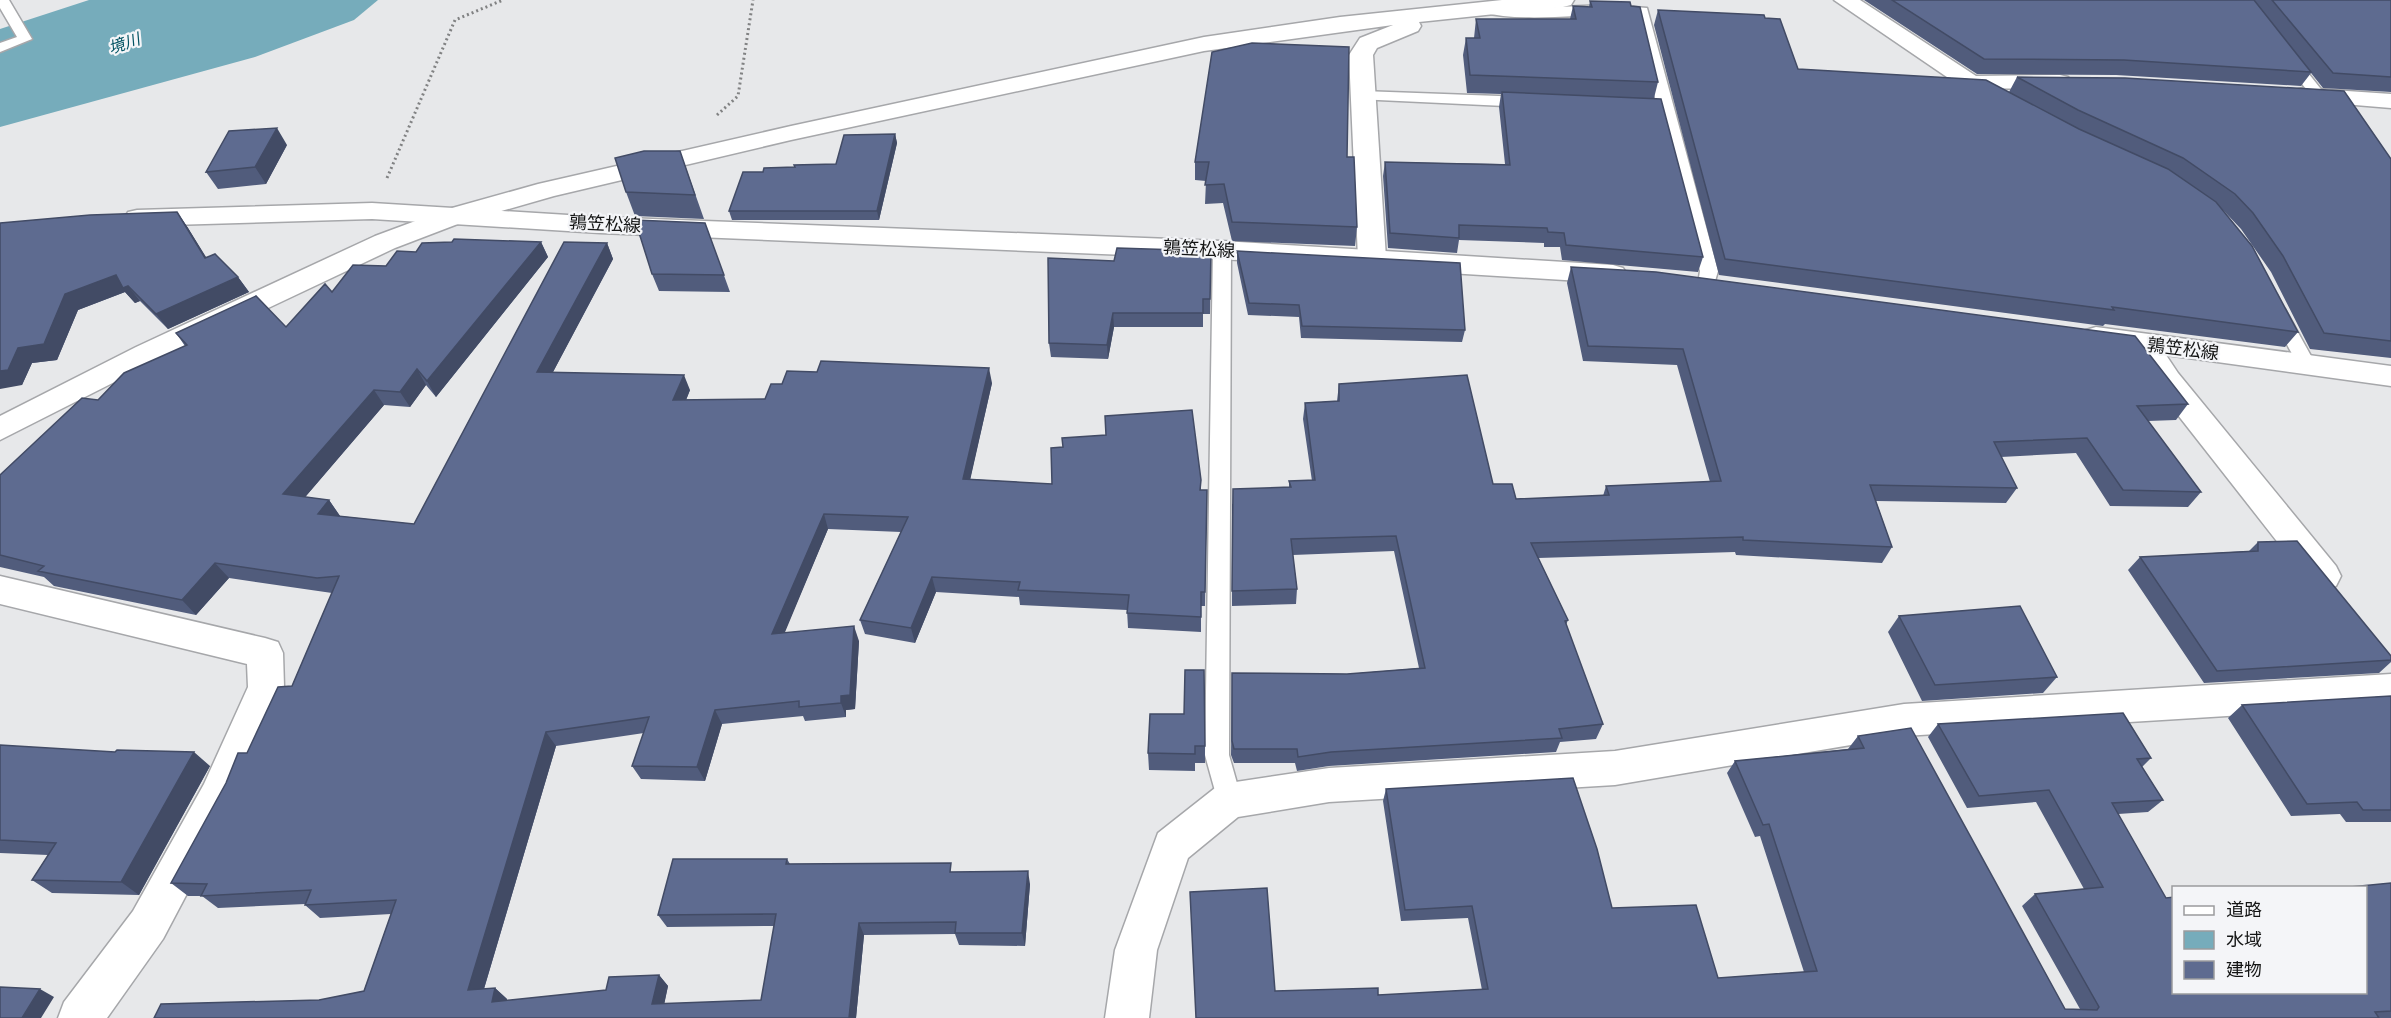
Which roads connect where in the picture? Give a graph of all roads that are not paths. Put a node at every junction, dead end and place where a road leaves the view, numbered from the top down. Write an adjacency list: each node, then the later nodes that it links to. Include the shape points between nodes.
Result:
1 (2, 0): 7 (lane, via 25,39)
2 (1563, 0): 4 (street)
3 (1845, 0): 8 (street)
4 (1486, 9): 5 (street); 17 (lane, via 1503,13 1642,11)
5 (1448, 12): 11 (street, via 1368,43 1361,55); 18 (street, via 1204,44 791,133 547,190)
6 (2278, 44): 12 (lane)
7 (0, 48)
8 (1971, 83): 9 (street); 13 (lane)
9 (2083, 83)
10 (2283, 94): 12 (street)
11 (1362, 96): 15 (lane); 21 (street)
12 (2319, 96): 14 (street)
13 (2001, 99)
14 (2391, 101)
15 (1549, 103)
16 (1619, 105): 17 (lane)
17 (1665, 107): 23 (lane, via 1709,271)
18 (454, 216): 19 (street, 鶉笠松線, via 372,211); 20 (street, 鶉笠松線); 29 (street, via 385,242 156,349)
19 (108, 220)
20 (1222, 250): 21 (street, 鶉笠松線); 33 (lane, via 1217,755)
21 (1372, 258): 22 (street, 鶉笠松線)
22 (1640, 276)
23 (1707, 284)
24 (2269, 294): 27 (lane)
25 (2074, 334): 26 (street, 鶉笠松線)
26 (2144, 344): 27 (street, 鶉笠松線); 31 (street, via 2167,380)
27 (2307, 365): 28 (street, 鶉笠松線)
28 (2391, 376)
29 (0, 429)
30 (0, 590): 34 (street, via 265,653 266,687 219,795 148,925)
31 (2346, 603)
32 (2391, 690): 33 (street, via 1910,730 1615,768 1329,785)
33 (1229, 801): 35 (street, via 1172,846 1136,951)
34 (80, 1018)
35 (1127, 1018)

